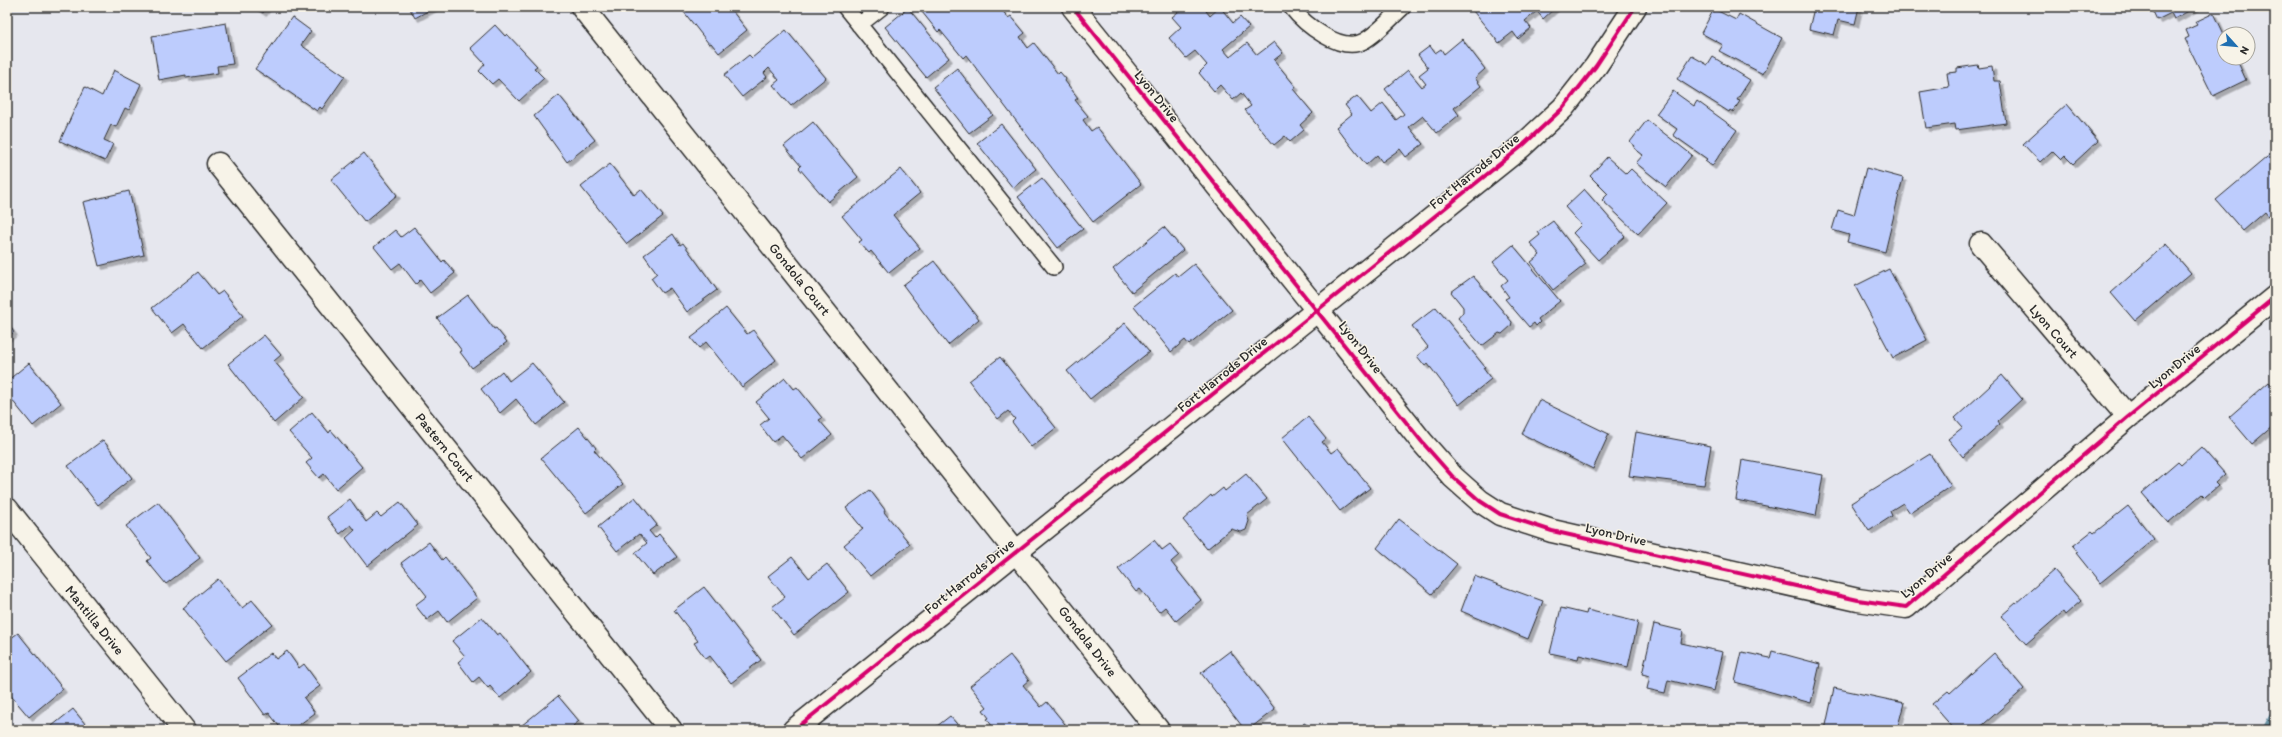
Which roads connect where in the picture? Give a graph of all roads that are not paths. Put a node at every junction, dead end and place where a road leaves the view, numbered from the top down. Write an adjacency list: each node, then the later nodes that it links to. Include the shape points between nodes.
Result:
1 (582, 7): 16 (street, Gondola Court)
2 (845, 7): 8 (lane)
3 (882, 7): 8 (lane)
4 (1073, 7): 13 (street, Lyon Drive)
5 (1291, 7): 6 (lane, via 1318,33 1352,45 1364,41)
6 (1403, 7)
7 (1635, 7): 13 (street, Fort Harrods Drive, via 1596,66 1558,113 1522,147)
8 (859, 25): 11 (lane)
9 (218, 164): 18 (street, Pastern Court)
10 (1981, 244): 14 (street, Lyon Court)
11 (1054, 267)
12 (2275, 297): 14 (street, Lyon Drive)
13 (1318, 311): 14 (street, Lyon Drive, via 1453,477 1480,501 1500,514 1552,531 1885,606 1906,607 1921,597); 16 (street, Fort Harrods Drive)
14 (2128, 417)
15 (7, 509): 17 (street, Mantilla Drive)
16 (1018, 552): 19 (street, Fort Harrods Drive); 20 (street, Gondola Drive)
17 (184, 730)
18 (671, 730)
19 (794, 730)
20 (1158, 730)

